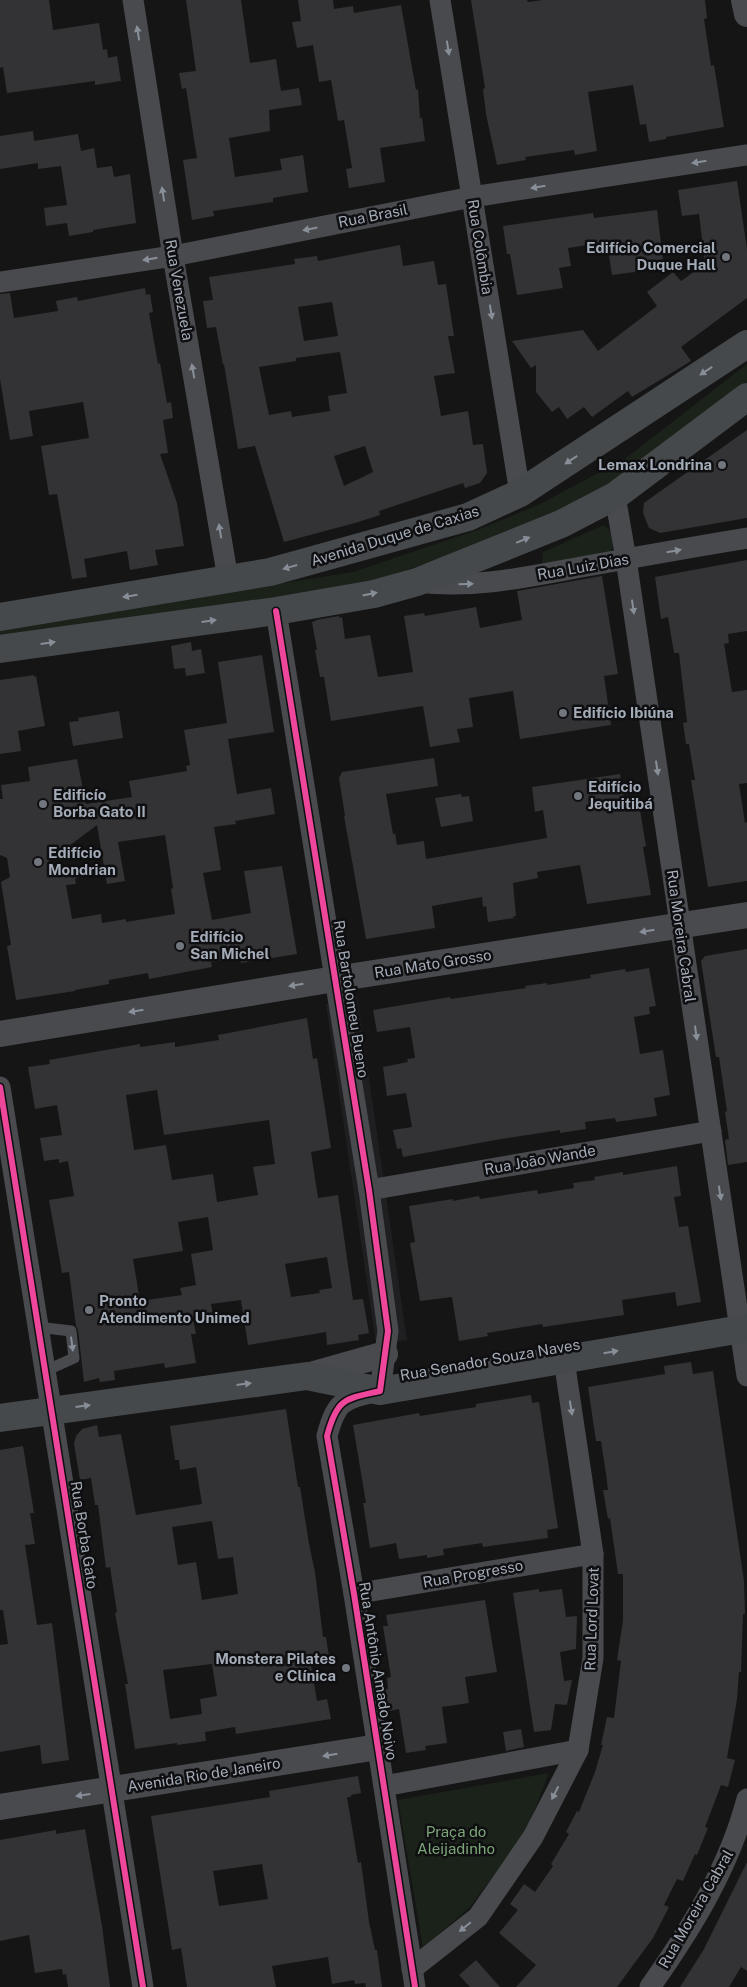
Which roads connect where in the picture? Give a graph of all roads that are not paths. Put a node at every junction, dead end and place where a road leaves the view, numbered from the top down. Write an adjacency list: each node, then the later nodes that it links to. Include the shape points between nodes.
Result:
1 (132, 0): 7 (street, Rua Venezuela, one-way to 1)
2 (440, 0): 6 (street, Rua Colômbia, one-way to 6)
3 (744, 0): 4 (street)
4 (747, 14)
5 (747, 155): 6 (street, Rua Brasil, one-way to 6)
6 (472, 197): 7 (street, Rua Brasil, one-way to 7); 11 (street, Rua Colômbia, one-way to 11)
7 (173, 256): 8 (street, Rua Brasil, one-way to 8); 15 (street, Rua Venezuela, one-way to 7)
8 (0, 282)
9 (747, 344): 11 (main road, Avenida Duque de Caxias, one-way to 11)
10 (747, 397): 12 (main road)
11 (520, 493): 15 (main road, Avenida Duque de Caxias, one-way to 15, via 468,517 270,572)
12 (615, 496): 14 (street, Rua Moreira Cabral); 16 (main road, one-way to 12, via 561,524)
13 (747, 538): 14 (street, Rua Luiz Dias, one-way to 13)
14 (626, 559): 16 (street, Rua Luiz Dias, one-way to 14, via 475,584); 21 (street, Rua Moreira Cabral, one-way to 21)
15 (228, 580): 18 (main road, Avenida Duque de Caxias, one-way to 18)
16 (418, 582): 17 (main road, one-way to 16, via 374,594)
17 (276, 612): 19 (main road, one-way to 17); 22 (street, Rua Bartolomeu Bueno)
18 (0, 617)
19 (0, 649)
20 (747, 915): 21 (street, Rua Mato Grosso)
21 (680, 926): 22 (street, Rua Mato Grosso, one-way to 22); 25 (street, Rua Moreira Cabral, one-way to 25)
22 (335, 979): 23 (street, Rua Mato Grosso, one-way to 23); 26 (street, Rua Bartolomeu Bueno)
23 (0, 1034)
24 (0, 1087): 27 (street, Rua Borba Gato)
25 (710, 1131): 26 (street, Rua João Wande); 28 (street, Rua Moreira Cabral, one-way to 28)
26 (369, 1190): 29 (street, Rua Bartolomeu Bueno, via 388,1331)
27 (38, 1327): 31 (street, Rua Borba Gato); 31 (lane, one-way to 31, via 71,1331 74,1358)
28 (743, 1328): 30 (main road, Rua Senador Souza Naves, one-way to 28); 33 (street, Rua Moreira Cabral)
29 (386, 1354): 32 (street, Rua Senador Souza Naves); 34 (street, Rua Bartolomeu Bueno)
30 (564, 1360): 34 (main road, Rua Senador Souza Naves); 37 (street, Rua Lord Lovat, one-way to 37)
31 (45, 1371): 35 (street, Rua Borba Gato)
32 (306, 1376): 34 (main road, Rua Senador Souza Naves); 35 (main road, Rua Senador Souza Naves, one-way to 32)
33 (747, 1376)
34 (380, 1391): 38 (street, Rua Antônio Amado Noivo, via 346,1399 332,1414 327,1436)
35 (51, 1410): 36 (main road, Rua Senador Souza Naves); 42 (street, Rua Borba Gato)
36 (0, 1418)
37 (593, 1554): 38 (street, Rua Progresso); 40 (street, Rua Lord Lovat, via 593,1658)
38 (354, 1594): 39 (street, Rua Antônio Amado Noivo)
39 (378, 1747): 41 (street, Rua Antônio Amado Noivo); 42 (street, Avenida Rio de Janeiro, one-way to 42)
40 (578, 1750): 41 (street); 45 (street, Rua Lord Lovat, one-way to 45, via 533,1837 478,1916)
41 (384, 1786): 45 (street, Rua Antônio Amado Noivo)
42 (112, 1790): 44 (street, Avenida Rio de Janeiro, one-way to 44); 46 (street, Rua Borba Gato)
43 (747, 1799): 47 (street, Rua Moreira Cabral, via 739,1830 722,1870 676,1950)
44 (0, 1807)
45 (414, 1978)
46 (143, 1987)
47 (650, 1987)

